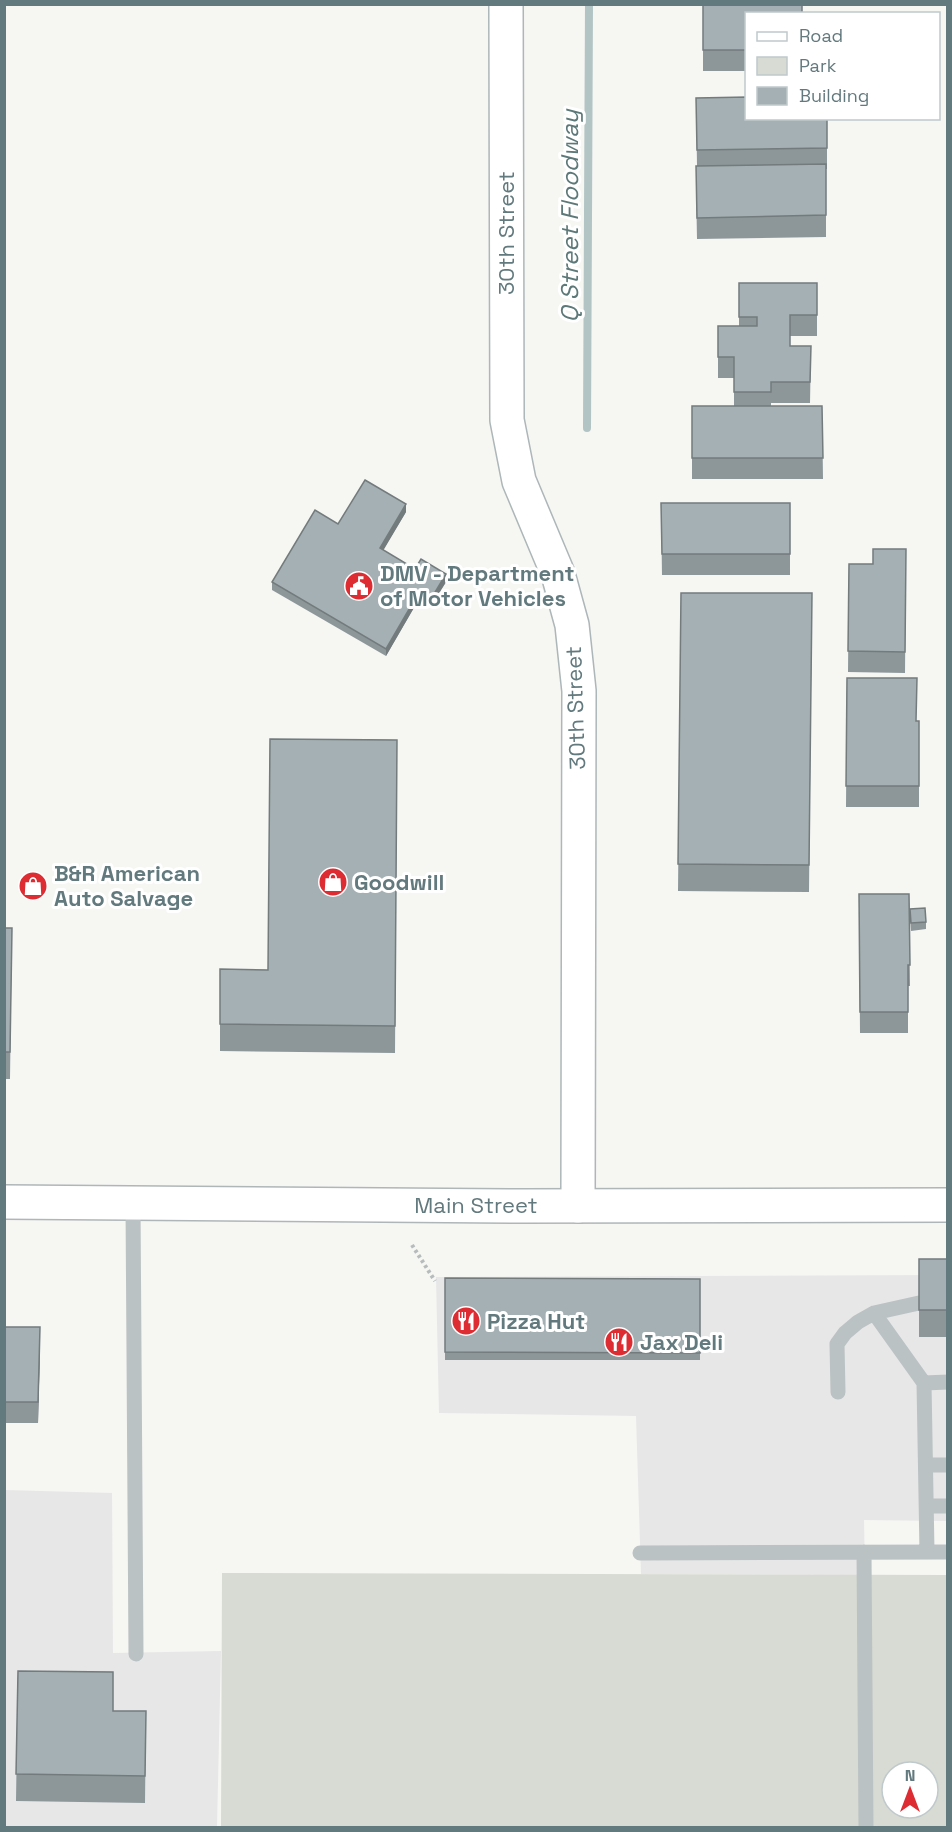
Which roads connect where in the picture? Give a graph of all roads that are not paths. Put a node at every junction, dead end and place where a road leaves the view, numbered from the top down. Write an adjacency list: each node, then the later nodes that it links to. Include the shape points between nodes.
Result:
1 (506, 4): 5 (street, 30th Street, via 507,420 519,481 558,574 572,625 579,691)
2 (4, 1202): 3 (street, Main Street)
3 (133, 1203): 5 (street, Main Street); 19 (lane)
4 (948, 1205): 5 (street, Main Street)
5 (578, 1206)
6 (919, 1303): 7 (lane)
7 (874, 1313): 9 (lane); 10 (lane, via 845,1332 837,1344)
8 (948, 1382): 9 (lane)
9 (924, 1383): 12 (lane)
10 (838, 1392)
11 (948, 1465): 12 (lane)
12 (926, 1466): 13 (lane)
13 (927, 1506): 14 (lane); 16 (lane)
14 (948, 1506)
15 (864, 1552): 16 (lane); 18 (lane); 20 (lane)
16 (927, 1552): 17 (lane)
17 (948, 1552)
18 (640, 1553)
19 (136, 1654)
20 (866, 1827)

